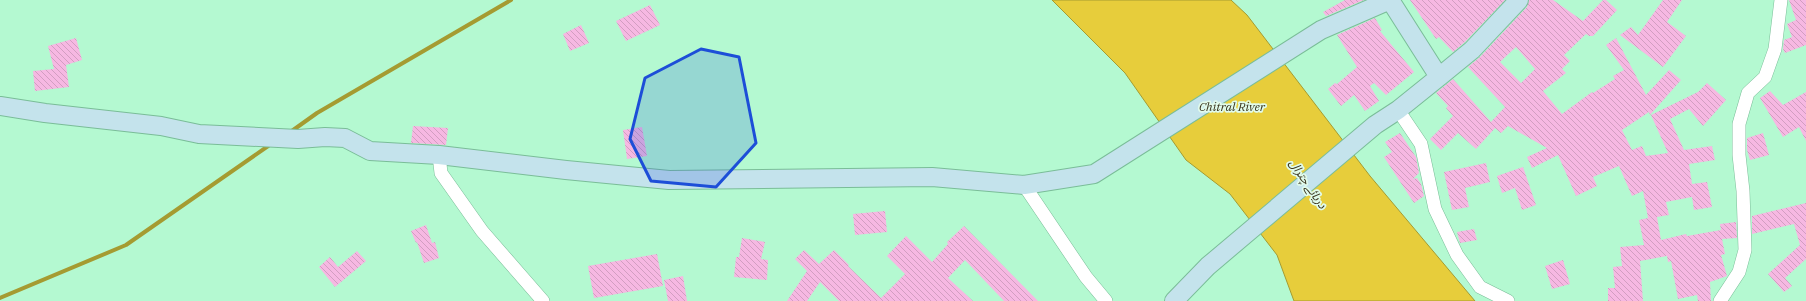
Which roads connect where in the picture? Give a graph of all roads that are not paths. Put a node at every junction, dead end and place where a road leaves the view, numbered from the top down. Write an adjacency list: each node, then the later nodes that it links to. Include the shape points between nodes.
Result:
1 (1519, 0): 3 (street, via 1472,50)
2 (1781, 0): 12 (street, via 1775,49 1765,77 1748,93 1739,124 1745,250 1739,272)
3 (1439, 77): 5 (street); 7 (street, via 1390,0 1321,30 1094,174)
4 (0, 106): 6 (street, via 161,126 199,134 298,139 345,138 370,151)
5 (1398, 110): 10 (street, via 1375,125 1208,266); 11 (street, via 1421,144 1435,209 1457,255 1480,287)
6 (439, 155): 7 (street, via 669,180 932,177); 8 (street, via 441,173 482,231)
7 (1024, 185): 9 (street, via 1086,277)
8 (543, 301)
9 (1106, 301)
10 (1174, 301)
11 (1508, 301)
12 (1720, 301)

